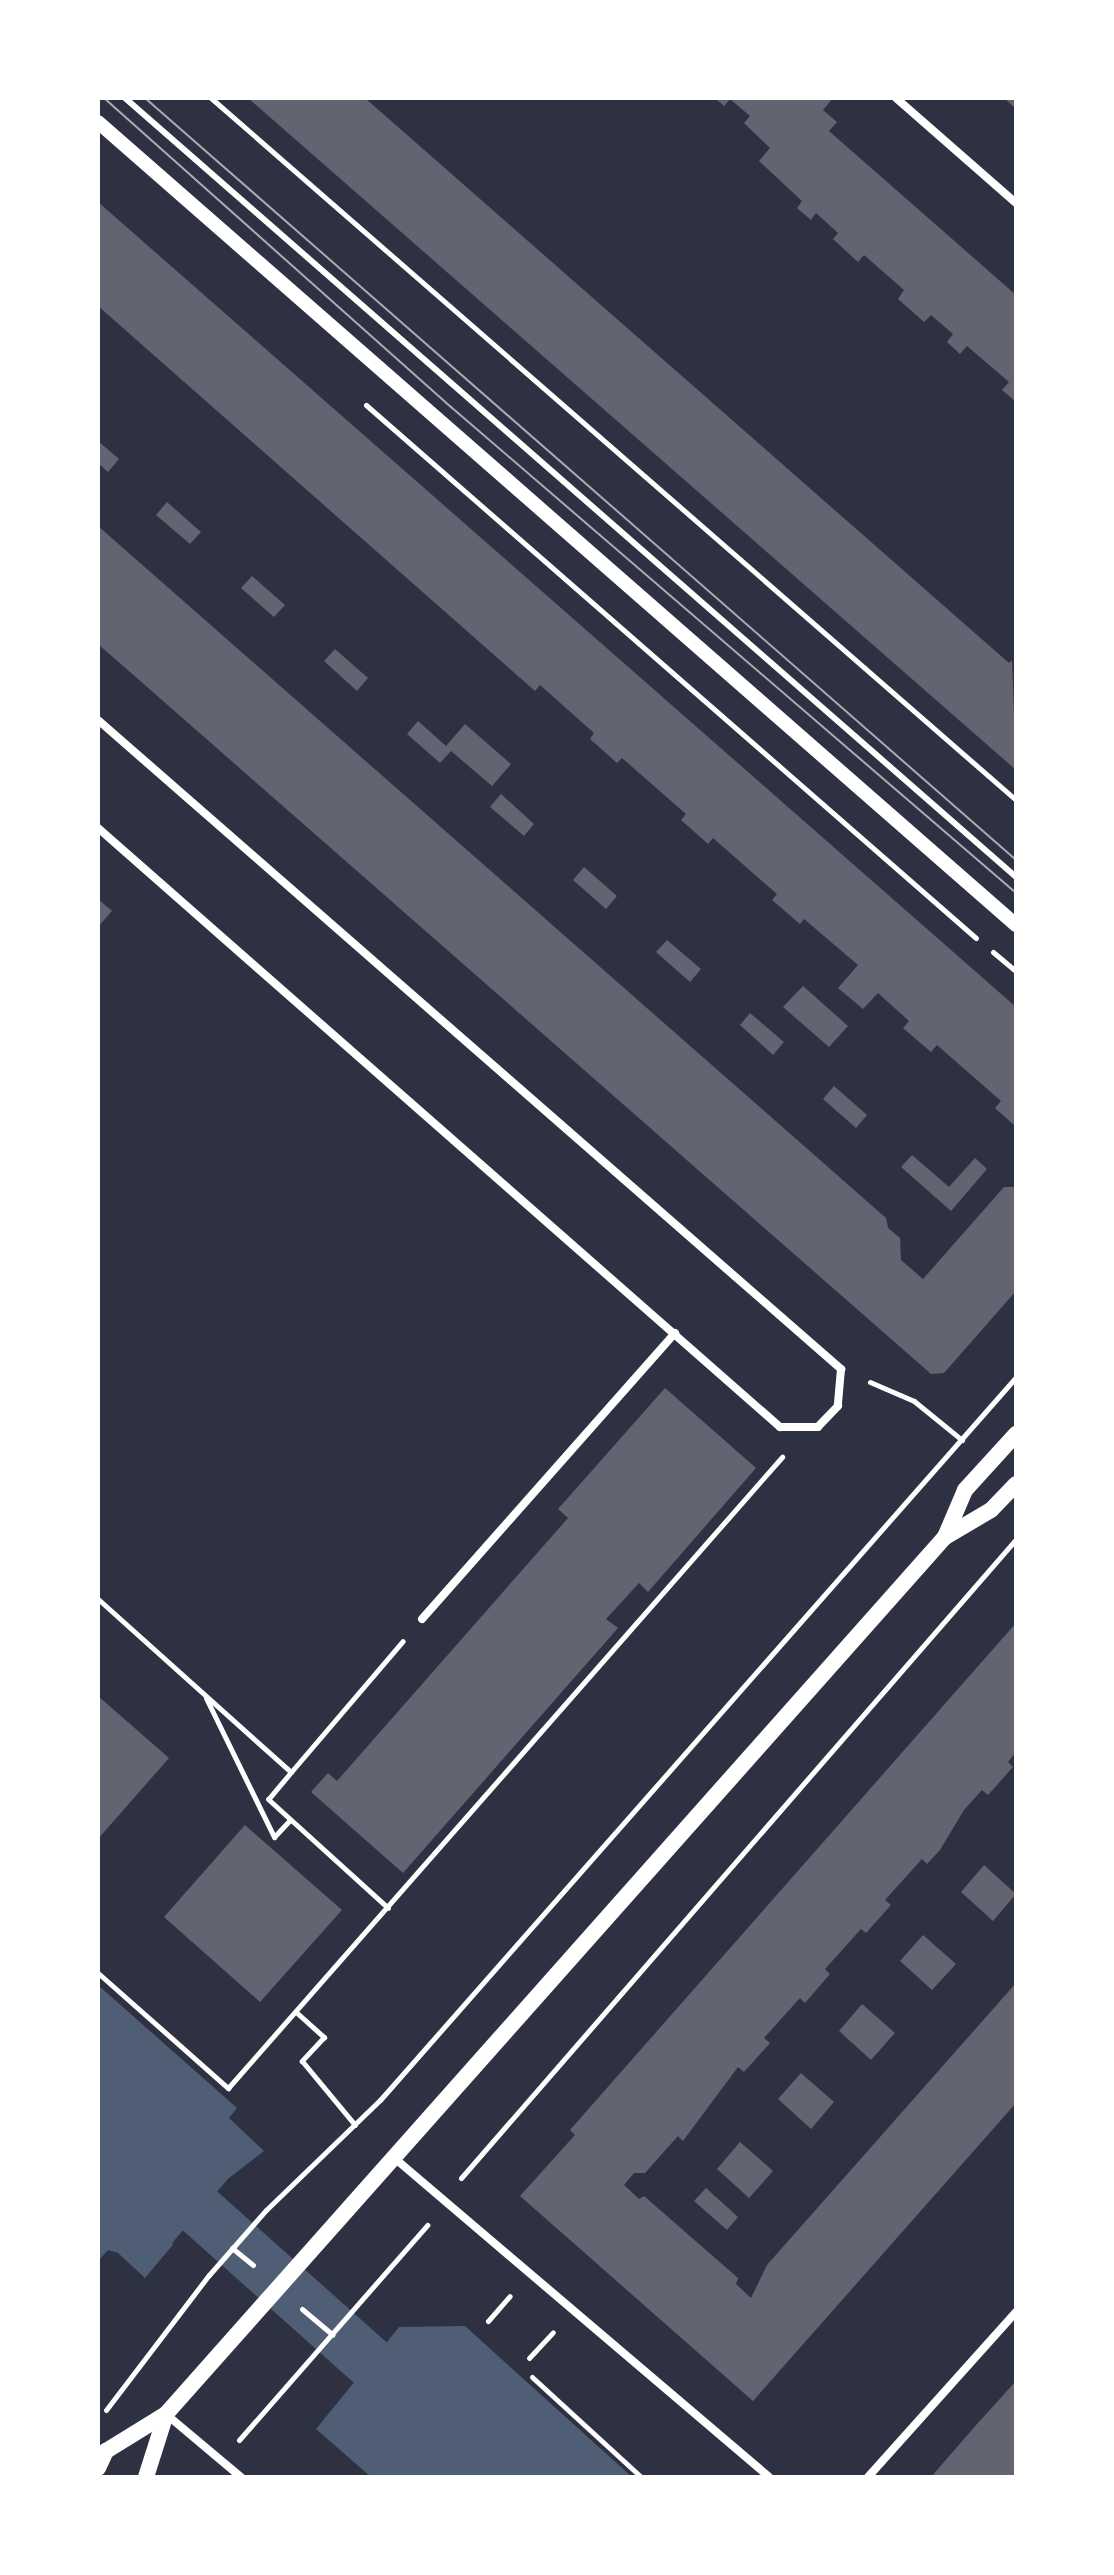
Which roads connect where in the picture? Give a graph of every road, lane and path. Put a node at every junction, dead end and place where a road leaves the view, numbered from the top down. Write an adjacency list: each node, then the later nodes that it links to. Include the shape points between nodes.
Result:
1 (125, 98): 10 (lane)
2 (211, 98): 8 (path)
3 (896, 98): 5 (street)
4 (98, 122): 11 (street)
5 (1016, 203)
6 (363, 402): 12 (path)
7 (98, 720): 14 (street)
8 (1016, 800)
9 (98, 828): 13 (street)
10 (1016, 877)
11 (1016, 925)
12 (1016, 971)
13 (675, 1333): 16 (street, via 780,1427); 23 (street)
14 (841, 1369): 16 (street, via 838,1406 818,1427); 18 (path, via 914,1401)
15 (1016, 1377): 18 (path)
16 (809, 1427): 27 (path)
17 (1016, 1434): 20 (main road, via 965,1490)
18 (961, 1438): 30 (path)
19 (1016, 1484): 20 (main road, via 991,1510)
20 (945, 1537): 31 (main road)
21 (1016, 1539): 32 (path, via 474,2158)
22 (98, 1599): 24 (path)
23 (422, 1619): 25 (path)
24 (204, 1694): 25 (path); 26 (path, via 274,1837)
25 (291, 1772): 26 (path, via 268,1799)
26 (290, 1820): 27 (path)
27 (388, 1908): 29 (path)
28 (98, 1973): 29 (path, via 228,2088)
29 (296, 2012): 30 (path, via 324,2037 302,2061)
30 (355, 2125): 40 (path, via 266,2210 209,2275)
31 (392, 2156): 32 (street); 39 (main road)
32 (447, 2200): 41 (path, via 255,2427); 46 (street, via 570,2312)
33 (511, 2295): 35 (path)
34 (1016, 2312): 47 (street)
35 (488, 2321)
36 (554, 2330): 37 (path)
37 (529, 2358)
38 (532, 2377): 45 (path)
39 (166, 2414): 41 (street); 42 (main road, via 106,2451); 43 (main road)
40 (98, 2420)
41 (217, 2456): 44 (street)
42 (98, 2468)
43 (146, 2477)
44 (241, 2477)
45 (641, 2477)
46 (769, 2477)
47 (868, 2477)

